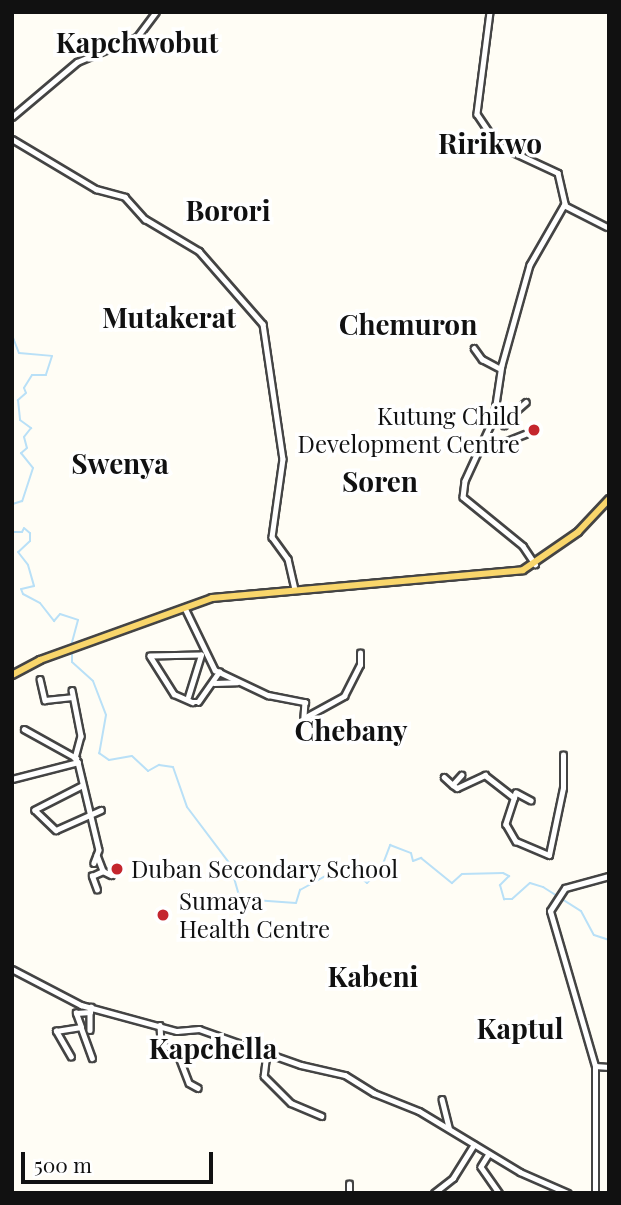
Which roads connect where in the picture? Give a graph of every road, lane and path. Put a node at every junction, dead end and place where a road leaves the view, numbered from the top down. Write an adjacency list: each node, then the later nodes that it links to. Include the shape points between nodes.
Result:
1 (156, 12): 3 (street, via 137,37 77,62)
2 (490, 12): 5 (street, via 478,76 477,114 498,145 558,173 565,190)
3 (12, 117)
4 (12, 139): 16 (street, via 96,189 125,197 145,219 202,253 263,324 283,459 272,537 288,559)
5 (564, 205): 6 (street); 8 (street, via 530,265)
6 (607, 227)
7 (474, 348): 9 (street)
8 (505, 350): 9 (street); 11 (street)
9 (499, 370): 11 (street)
10 (526, 402): 11 (street, via 504,424)
11 (495, 404): 13 (street)
12 (525, 434): 13 (street)
13 (481, 452): 15 (street, via 465,481 464,499 523,546)
14 (609, 499): 15 (main road, via 578,532)
15 (535, 565): 16 (main road, via 504,572)
16 (295, 589): 17 (main road, via 233,594)
17 (184, 606): 19 (street); 22 (main road)
18 (360, 653): 24 (street, via 360,665 344,696 304,718 305,702 268,695)
19 (211, 662): 20 (street); 21 (street)
20 (195, 672): 28 (street); 28 (street, via 201,655 150,656 174,694)
21 (219, 672): 24 (street); 25 (street)
22 (12, 675)
23 (40, 679): 27 (street, via 45,700)
24 (237, 682): 25 (street)
25 (214, 683): 28 (street, via 198,702)
26 (72, 690): 27 (street)
27 (72, 697): 31 (street, via 80,721)
28 (188, 697)
29 (24, 729): 31 (street)
30 (563, 755): 37 (street, via 562,800 549,855 516,841 506,824)
31 (77, 760): 34 (street); 36 (street)
32 (462, 775): 35 (street)
33 (444, 777): 35 (street)
34 (12, 779)
35 (453, 785): 37 (street, via 457,788 485,775)
36 (82, 786): 40 (street); 40 (street, via 35,810 56,830)
37 (514, 798): 38 (street, via 516,793)
38 (531, 801)
39 (101, 810): 40 (street)
40 (92, 818): 41 (street)
41 (97, 855): 42 (street); 43 (street)
42 (93, 863)
43 (103, 871): 44 (street); 46 (street, via 92,876)
44 (111, 875)
45 (609, 876): 55 (street, via 562,890 550,915)
46 (97, 890)
47 (12, 969): 48 (street)
48 (90, 1009): 49 (street); 50 (street, via 76,1013); 51 (street)
49 (160, 1025): 52 (street, via 177,1031 199,1029); 57 (street, via 161,1045 176,1049 189,1083)
50 (82, 1027): 53 (street, via 56,1031); 54 (street)
51 (90, 1030)
52 (267, 1053): 59 (street, via 264,1076 291,1103); 60 (street, via 345,1075)
53 (71, 1057)
54 (92, 1058)
55 (595, 1066): 56 (street); 68 (street)
56 (609, 1067)
57 (198, 1088)
58 (442, 1099): 60 (street)
59 (321, 1116)
60 (450, 1129): 61 (street)
61 (474, 1145): 62 (street); 65 (street, via 453,1178)
62 (489, 1154): 66 (street, via 481,1167); 67 (street)
63 (349, 1184): 64 (street)
64 (349, 1193)
65 (434, 1193)
66 (499, 1193)
67 (568, 1193)
68 (595, 1193)

